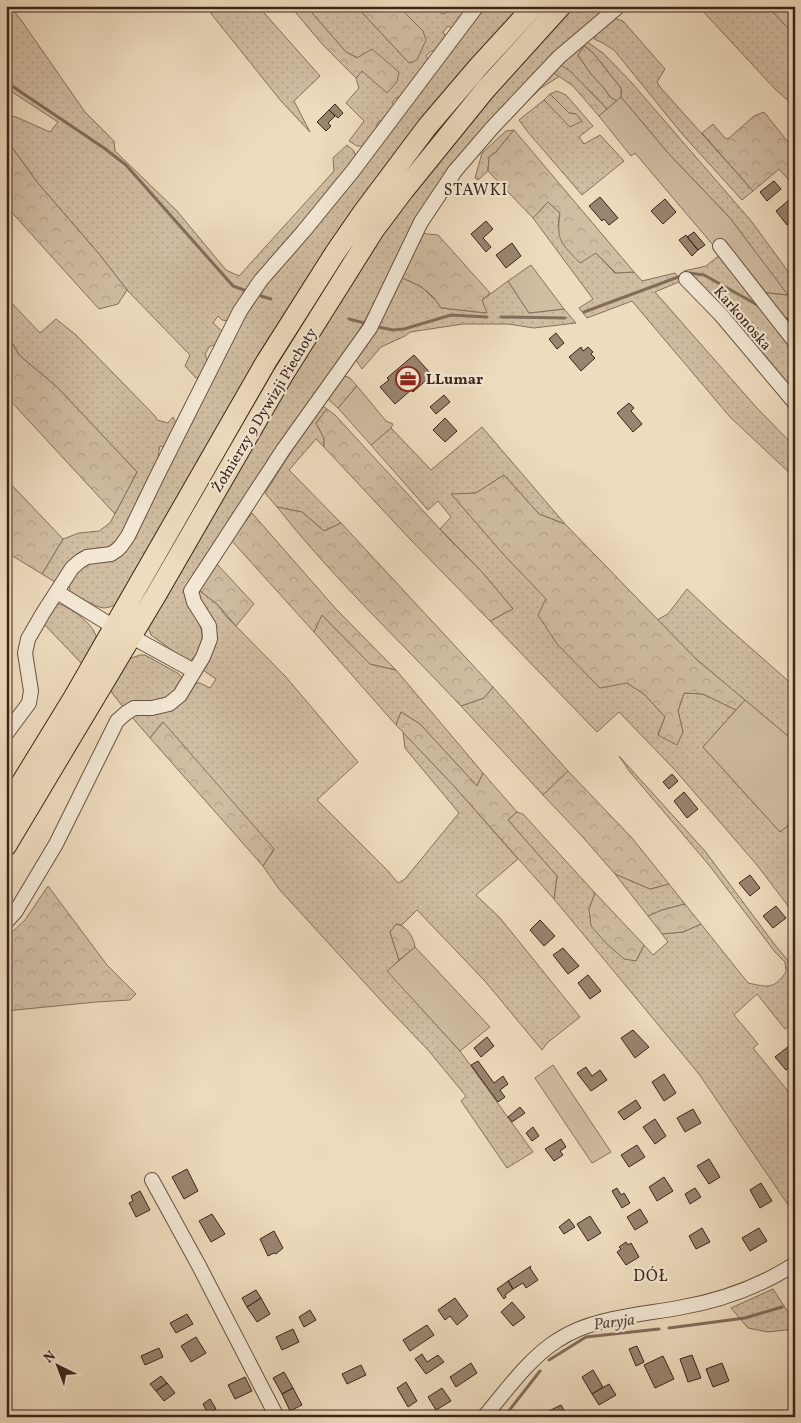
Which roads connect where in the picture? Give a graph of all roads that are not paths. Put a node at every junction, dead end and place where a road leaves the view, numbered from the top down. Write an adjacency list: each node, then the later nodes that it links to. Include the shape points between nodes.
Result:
1 (477, 6): 9 (street, via 352,172 261,280 240,311 122,546 111,554 80,561)
2 (534, 6): 10 (highway, Żołnierzy 9 Dywizji Piechoty, via 427,127 364,210 266,362)
3 (561, 6): 11 (highway, Żołnierzy 9 Dywizji Piechoty, via 485,90 374,230 283,374)
4 (619, 6): 12 (street, via 559,57 492,128 455,171 420,222 370,328 282,450 191,591 209,626 210,639)
5 (720, 246): 7 (street)
6 (686, 279): 8 (street, Karkonoska)
7 (795, 342)
8 (795, 402)
9 (56, 592): 10 (street); 13 (street, via 28,639 25,653 32,691 29,702)
10 (114, 627): 11 (street); 14 (highway, Żołnierzy 9 Dywizji Piechoty)
11 (132, 636): 12 (street); 15 (highway, Żołnierzy 9 Dywizji Piechoty)
12 (194, 671): 16 (street, via 180,695 169,704 134,708 117,722 56,844)
13 (6, 734)
14 (6, 808)
15 (7, 845)
16 (6, 922)
17 (152, 1180): 19 (street)
18 (795, 1264): 20 (street, via 767,1280 717,1300 607,1321 577,1330 557,1340 538,1356)
19 (277, 1417)
20 (484, 1417)

